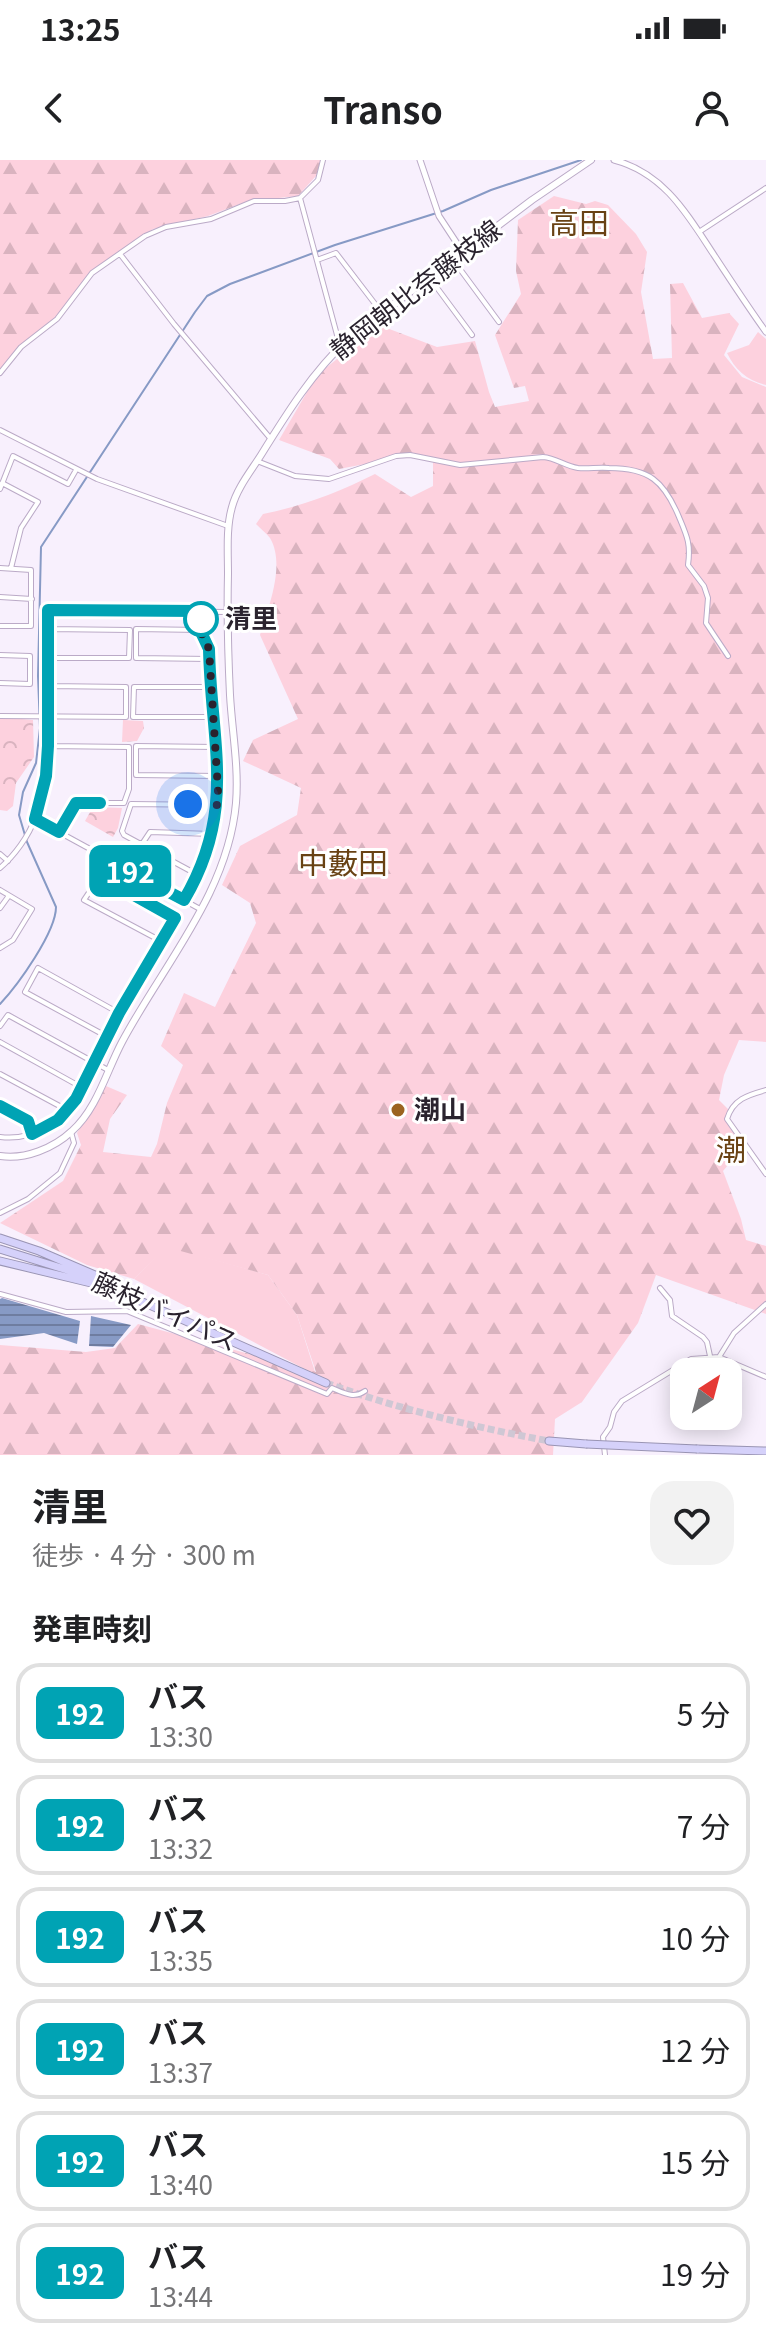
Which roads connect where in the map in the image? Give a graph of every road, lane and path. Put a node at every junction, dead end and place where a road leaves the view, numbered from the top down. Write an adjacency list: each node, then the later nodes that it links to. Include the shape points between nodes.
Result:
1 (323, 160): 6 (street, via 318,180)
2 (420, 160): 8 (street, via 439,216)
3 (590, 160): 8 (main road, 静岡朝比奈藤枝線)
4 (614, 160): 7 (street, via 656,179)
5 (766, 188): 7 (street)
6 (300, 198): 9 (street, via 254,201 211,219 166,227); 10 (street)
7 (699, 232): 15 (street)
8 (462, 251): 11 (main road, 静岡朝比奈藤枝線)
9 (120, 254): 18 (street, via 92,273 57,319 21,347); 20 (street)
10 (317, 258): 13 (street, via 336,253); 17 (street)
11 (452, 259): 12 (main road, 静岡朝比奈藤枝線); 14 (street)
12 (429, 277): 13 (main road, 静岡朝比奈藤枝線); 16 (street)
13 (382, 313): 17 (main road, 静岡朝比奈藤枝線)
14 (499, 322)
15 (766, 332)
16 (472, 335)
17 (340, 346): 20 (main road, 静岡朝比奈藤枝線, via 306,384)
18 (0, 373)
19 (0, 430): 22 (street)
20 (271, 439): 21 (main road, 静岡朝比奈藤枝線)
21 (257, 461): 24 (main road, 静岡朝比奈藤枝線, via 236,495); 35 (street, via 314,479 410,455 460,465 543,457 573,467 646,473 671,499 691,548 688,565 708,598 706,623)
22 (77, 470): 23 (street, via 68,484 13,456); 24 (street)
23 (1, 486): 26 (street, via 38,502 21,528)
24 (228, 526): 30 (main road, 静岡朝比奈藤枝線)
25 (0, 568): 26 (street)
26 (11, 569): 28 (street, via 31,570)
27 (0, 597): 28 (street)
28 (32, 599): 31 (street, via 31,626)
29 (201, 611): 30 (street); 32 (street, via 48,610); 33 (street)
30 (227, 612): 62 (main road, 静岡朝比奈藤枝線, via 236,805 220,872)
31 (0, 626)
32 (48, 629): 36 (street); 36 (street, via 130,630 129,658)
33 (200, 630): 37 (street); 37 (street, via 136,629 136,658)
34 (0, 655): 38 (street, via 30,656 30,684)
35 (728, 656)
36 (49, 658): 39 (street)
37 (209, 659): 40 (street)
38 (0, 683)
39 (49, 686): 42 (street); 42 (street, via 126,687 126,717)
40 (210, 687): 43 (street); 43 (street, via 134,687 133,717)
41 (0, 716): 42 (street)
42 (49, 716): 44 (street)
43 (214, 717): 45 (street)
44 (48, 746): 48 (street); 49 (street, via 129,747 124,803 76,803)
45 (216, 747): 46 (street); 46 (street, via 136,746 136,775)
46 (218, 776): 47 (street)
47 (217, 805): 50 (street); 51 (street, via 131,804 122,831)
48 (35, 819): 49 (street); 53 (street)
49 (59, 832): 54 (street)
50 (212, 834): 51 (street, via 150,832); 56 (street)
51 (142, 844): 56 (street)
52 (0, 854): 53 (street)
53 (8, 861): 55 (street)
54 (110, 861): 57 (street); 60 (street)
55 (0, 868)
56 (198, 875): 60 (street)
57 (100, 876): 63 (street, via 175,918); 63 (street, via 84,900)
58 (0, 890): 59 (street)
59 (8, 897): 61 (street); 64 (street, via 32,909 13,940)
60 (184, 900): 62 (street)
61 (0, 908)
62 (200, 909): 70 (main road, 静岡朝比奈藤枝線)
63 (161, 941): 65 (street)
64 (0, 948)
65 (119, 1013): 67 (street); 67 (street, via 38,968 25,992)
66 (0, 1026): 69 (street, via 8,1015)
67 (106, 1036): 69 (street)
68 (0, 1042): 72 (street)
69 (93, 1062): 70 (street); 72 (street)
70 (108, 1070): 76 (main road, 静岡朝比奈藤枝線, via 86,1115)
71 (0, 1074): 75 (street)
72 (81, 1087): 75 (street)
73 (766, 1090): 80 (street, via 742,1097 727,1119)
74 (0, 1106): 77 (street, via 28,1121)
75 (67, 1110): 77 (street)
76 (71, 1132): 79 (main road, 静岡朝比奈藤枝線, via 38,1151); 81 (street, via 74,1143 60,1173)
77 (32, 1134): 78 (street)
78 (0, 1137)
79 (0, 1156)
80 (766, 1174)
81 (0, 1213)
82 (0, 1238): 89 (highway, via 119,1286)
83 (0, 1249): 86 (highway, 藤枝バイパス)
84 (0, 1261): 86 (highway)
85 (660, 1288): 90 (street, via 670,1300 672,1316 703,1337)
86 (124, 1293): 89 (highway, 藤枝バイパス)
87 (0, 1294): 94 (street, via 66,1312 127,1311 327,1394 332,1388 354,1396)
88 (766, 1304): 91 (street, via 734,1333)
89 (171, 1314): 93 (highway, 藤枝バイパス)
90 (710, 1356): 91 (street); 97 (street, via 691,1359 622,1401 603,1437)
91 (719, 1357): 92 (street)
92 (766, 1377)
93 (326, 1383)
94 (365, 1391)
95 (549, 1441): 96 (highway, bridge)
96 (766, 1451)
97 (605, 1455)

